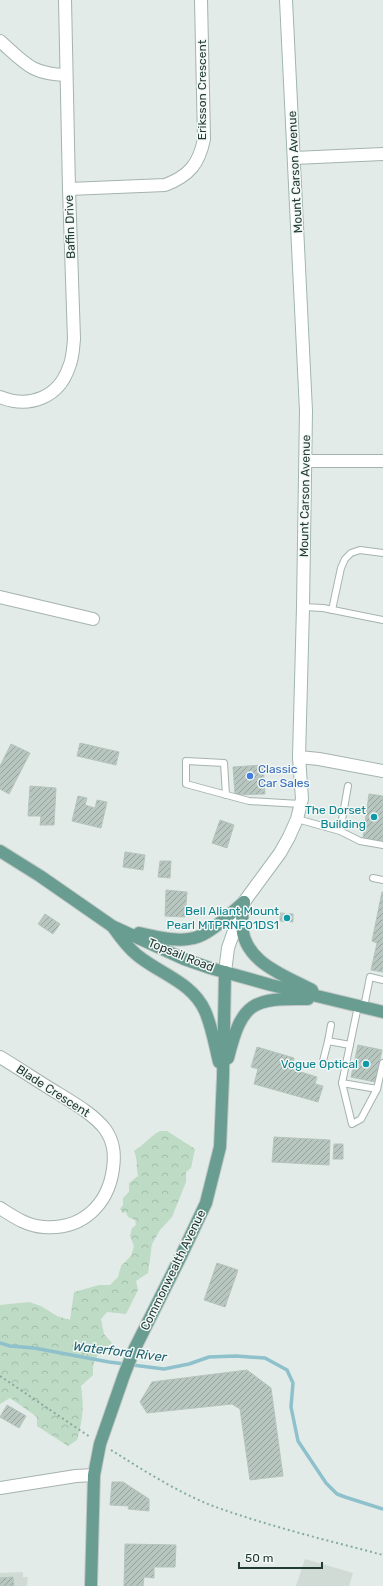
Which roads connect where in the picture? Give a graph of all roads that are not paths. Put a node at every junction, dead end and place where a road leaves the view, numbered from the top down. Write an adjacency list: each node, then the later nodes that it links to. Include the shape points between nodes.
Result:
1 (65, 0): 5 (street, Baffin Drive)
2 (201, 0): 8 (street, Eriksson Crescent, via 204,139 196,163 177,181 165,185)
3 (286, 0): 7 (street, Mount Carson Avenue)
4 (0, 41): 5 (street, via 25,64 36,70)
5 (66, 75): 8 (street, Baffin Drive)
6 (383, 154): 7 (street)
7 (294, 158): 10 (street, Mount Carson Avenue)
8 (68, 189): 9 (street, Baffin Drive, via 74,339 69,368 53,392 36,400 21,403)
9 (0, 397)
10 (306, 461): 11 (street); 14 (street, Mount Carson Avenue)
11 (383, 461)
12 (383, 553): 15 (lane, via 360,550 351,553 345,559)
13 (0, 597): 16 (street)
14 (303, 607): 15 (lane); 18 (street, Mount Carson Avenue)
15 (332, 610): 17 (lane)
16 (93, 619)
17 (383, 620)
18 (299, 757): 19 (street); 22 (street, Mount Carson Avenue, via 302,799)
19 (383, 771)
20 (348, 786): 24 (lane)
21 (226, 795): 21 (lane, via 186,784 186,761 224,763); 22 (lane, via 249,801)
22 (300, 804): 23 (street, Mount Carson Avenue)
23 (297, 819): 24 (lane); 29 (street, Mount Carson Avenue, via 280,853)
24 (340, 831): 25 (lane, via 360,840)
25 (383, 844)
26 (0, 851): 30 (main road, Topsail Road)
27 (373, 878): 28 (lane)
28 (383, 880)
29 (244, 902): 30 (main road, via 199,938 168,939); 31 (street, Mount Carson Avenue, via 228,948); 33 (main road, via 244,937 253,954 271,969)
30 (112, 926): 31 (main road, Topsail Road, via 184,959); 42 (main road, via 126,946 175,978 199,1002 205,1012)
31 (225, 972): 33 (main road, Topsail Road); 42 (main road, Commonwealth Avenue)
32 (383, 980): 34 (lane, via 370,977)
33 (330, 999): 34 (main road, Topsail Road); 42 (main road, via 277,999 258,1003 238,1023)
34 (361, 1006): 35 (main road, Topsail Road); 38 (lane)
35 (383, 1012)
36 (331, 1024): 37 (lane)
37 (328, 1041): 38 (lane); 40 (lane)
38 (350, 1045): 43 (lane)
39 (0, 1057): 45 (street, Blade Crescent, via 88,1112 104,1129 115,1151 113,1174 105,1197 79,1221 66,1226 43,1227 22,1222)
40 (323, 1061)
41 (383, 1063): 44 (lane)
42 (223, 1077): 46 (main road, Commonwealth Avenue, via 220,1147 206,1203 134,1350 100,1444)
43 (342, 1083): 44 (lane); 44 (lane, via 352,1124 361,1120)
44 (377, 1089)
45 (0, 1208)
46 (94, 1475): 47 (street); 48 (main road, Commonwealth Avenue)
47 (0, 1488)
48 (91, 1586)

